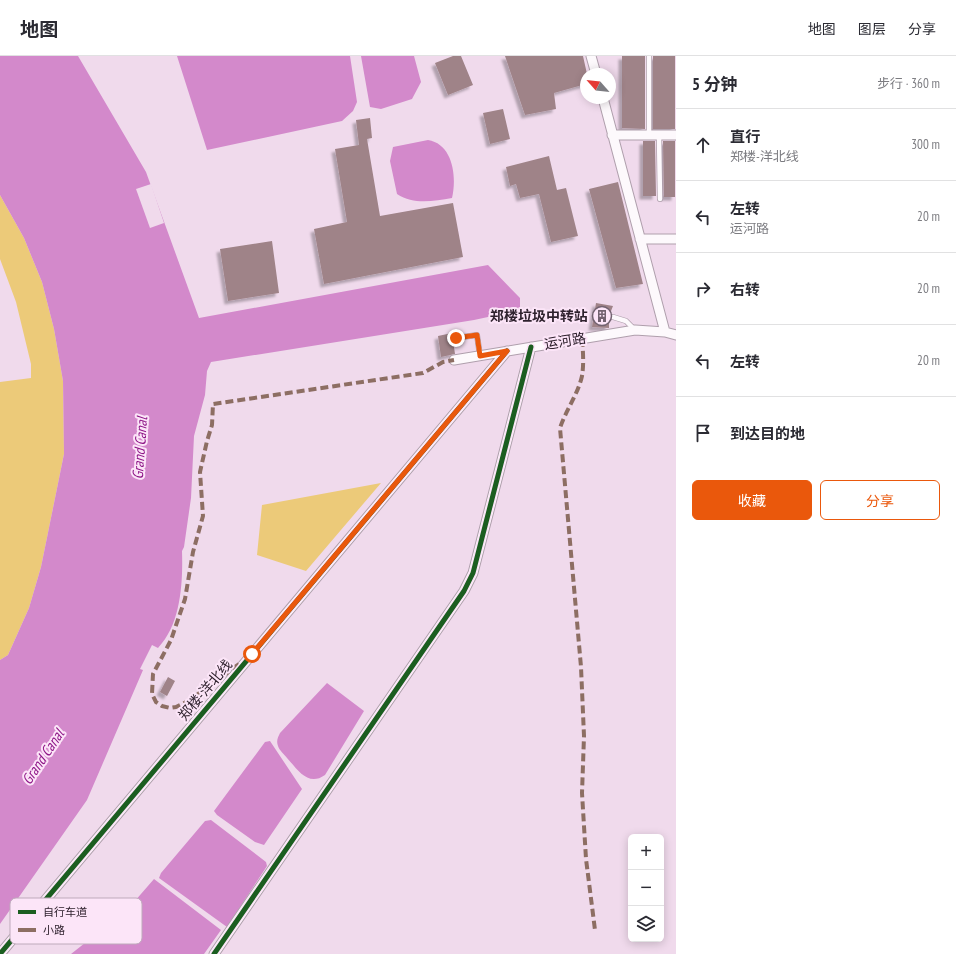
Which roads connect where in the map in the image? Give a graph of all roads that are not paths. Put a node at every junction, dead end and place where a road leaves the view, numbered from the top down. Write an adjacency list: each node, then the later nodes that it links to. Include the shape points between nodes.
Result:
1 (591, 56): 3 (street)
2 (649, 56): 6 (lane)
3 (594, 68)
4 (604, 104): 5 (street)
5 (612, 135): 6 (street); 9 (street)
6 (654, 135): 7 (street); 8 (lane)
7 (676, 135)
8 (660, 199)
9 (640, 239): 10 (street); 13 (street)
10 (676, 239)
11 (613, 317): 12 (lane, via 626,321)
12 (635, 330): 13 (street, 运河路); 16 (street, 运河路)
13 (665, 332): 14 (street, 运河路)
14 (676, 335)
15 (456, 338): 18 (lane, via 477,335)
16 (531, 347): 17 (street, 运河路); 23 (street, via 473,573 464,591)
17 (507, 351): 18 (street, 运河路); 20 (street, 郑楼-洋北线)
18 (480, 356): 19 (street, 运河路)
19 (454, 360)
20 (47, 898)
21 (10, 942): 22 (street, 郑楼-洋北线)
22 (0, 954)
23 (214, 954)

